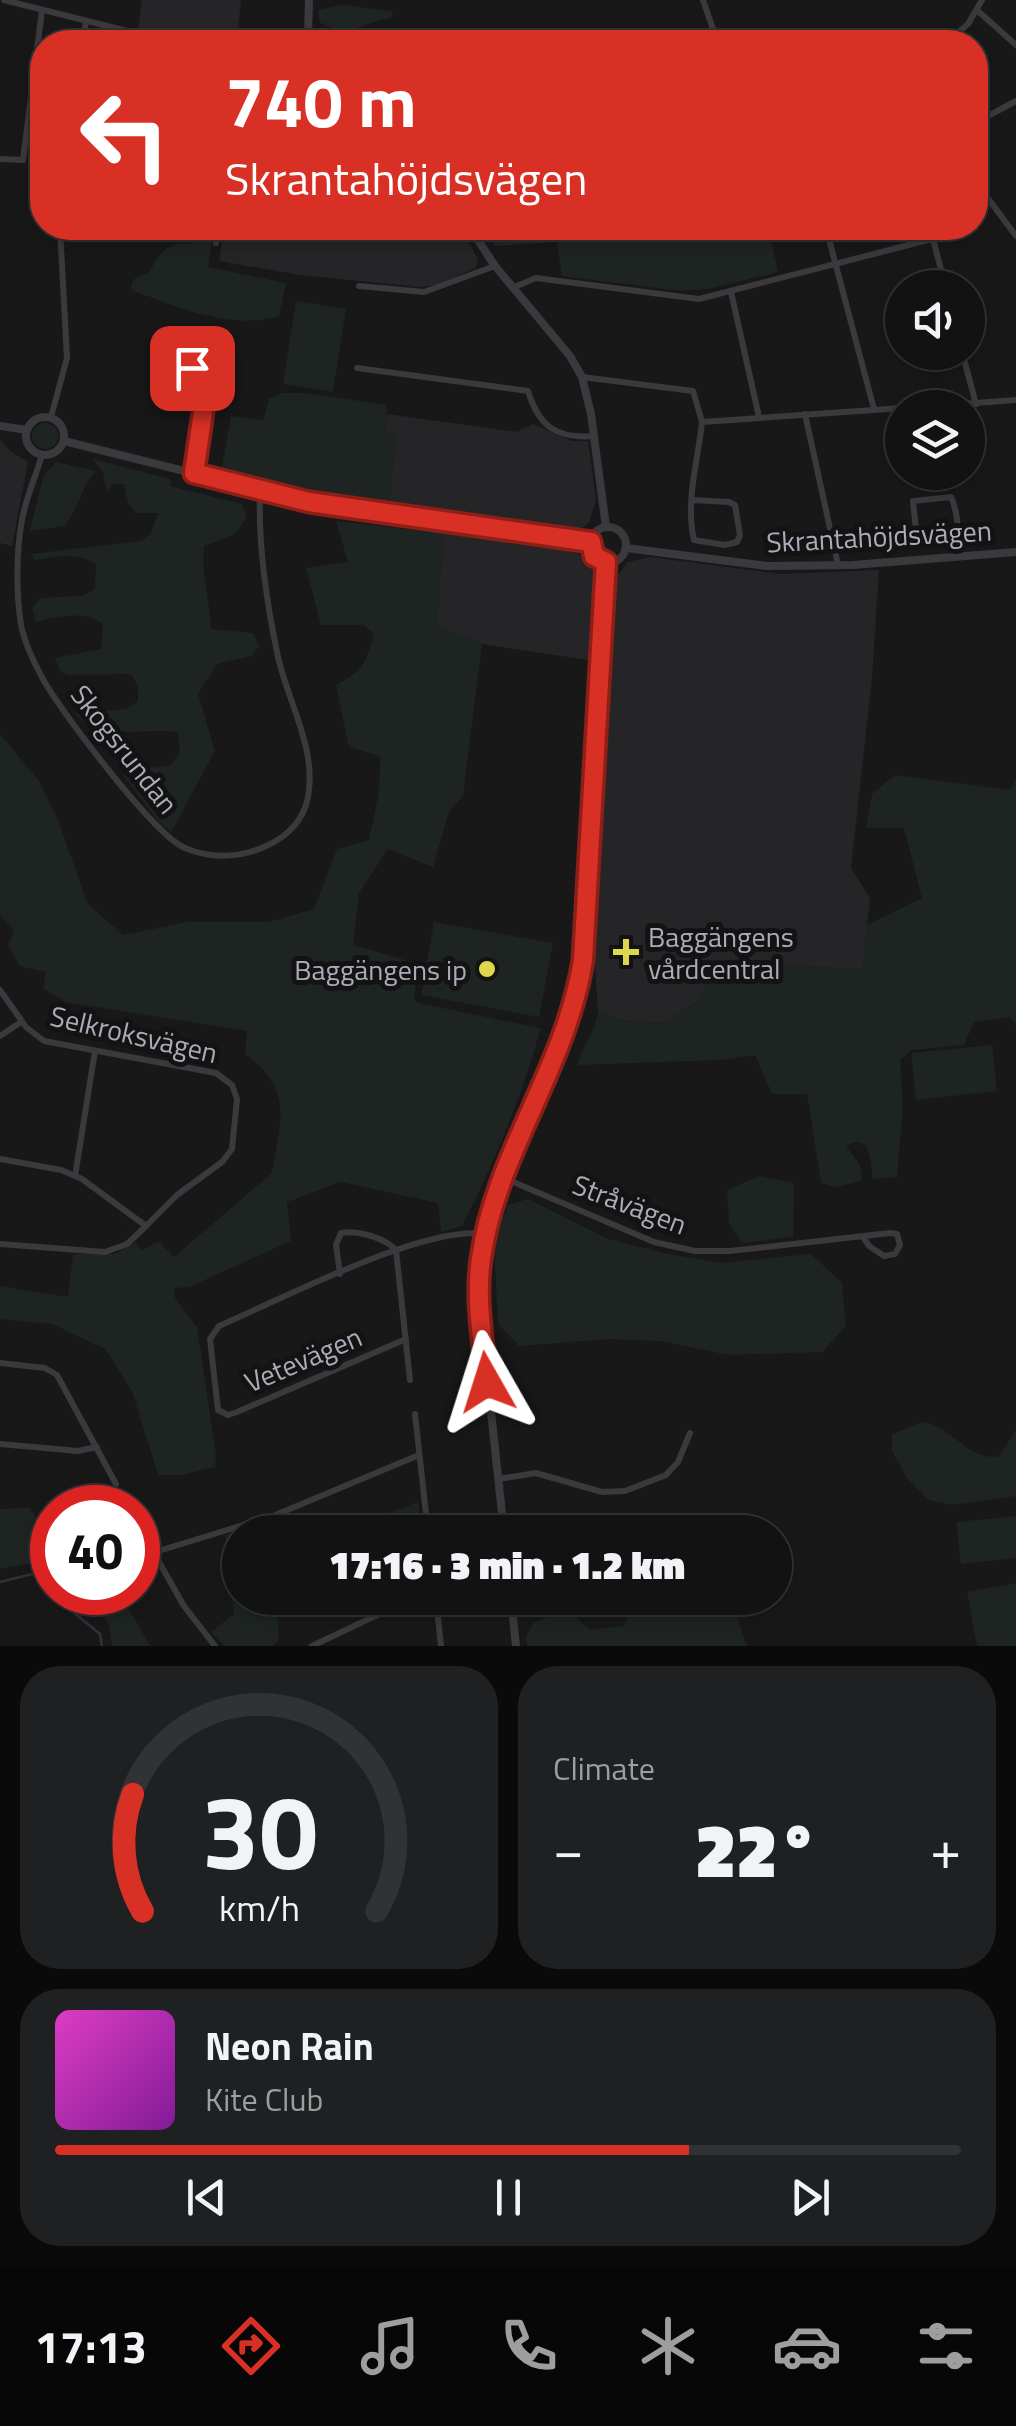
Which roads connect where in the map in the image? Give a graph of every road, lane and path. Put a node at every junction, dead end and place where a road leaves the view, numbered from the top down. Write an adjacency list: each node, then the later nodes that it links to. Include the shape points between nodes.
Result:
1 (4, 0): 5 (street)
2 (309, 0): 11 (street)
3 (703, 0): 12 (street)
4 (982, 0): 6 (street)
5 (42, 10): 7 (street); 8 (street)
6 (978, 11): 13 (street); 14 (street)
7 (86, 20): 9 (street); 10 (street)
8 (39, 30)
9 (85, 30)
10 (124, 30)
11 (305, 30)
12 (714, 30)
13 (961, 30)
14 (1016, 45)
15 (1016, 101): 17 (street)
16 (30, 105): 18 (street, via 23,160)
17 (988, 116)
18 (0, 159)
19 (988, 198): 20 (street)
20 (1016, 236)
21 (61, 240): 43 (street, via 67,358)
22 (217, 240): 27 (street)
23 (478, 240): 29 (street)
24 (829, 240): 28 (street)
25 (928, 240): 28 (street)
26 (932, 240): 30 (street)
27 (216, 243)
28 (836, 264): 33 (street); 40 (street)
29 (495, 266): 31 (street, via 424,292); 32 (street)
30 (941, 270)
31 (359, 286)
32 (512, 288): 33 (street, via 536,278 687,299); 36 (street)
33 (731, 292): 42 (street)
34 (192, 368): 50 (street, via 205,399)
35 (357, 368): 47 (street, via 528,390 546,426 567,436)
36 (582, 377): 44 (street, via 692,391); 47 (street)
37 (1016, 400): 38 (street)
38 (985, 403)
39 (885, 409): 40 (street)
40 (874, 410): 41 (street)
41 (805, 414): 42 (street); 60 (street)
42 (759, 416): 44 (street)
43 (51, 418): 46 (street, via 38,418); 48 (street, via 62,426)
44 (702, 422): 52 (street)
45 (0, 426): 46 (street)
46 (27, 430): 49 (street, via 29,446)
47 (594, 436): 53 (street)
48 (64, 440): 49 (street, via 56,452); 50 (street)
49 (42, 454): 51 (street, Skogsrundan, via 19,553 22,626 35,663 157,828 184,848 219,856 283,838 309,792 306,753 278,658)
50 (194, 473): 51 (street)
51 (260, 492): 55 (street)
52 (692, 500): 52 (street, via 694,540 737,542 734,505)
53 (606, 527): 55 (street); 56 (street, via 622,534)
54 (957, 529): 54 (street, via 951,497 912,501 916,530); 58 (street)
55 (591, 542): 59 (street, via 594,556)
56 (626, 548): 59 (street, via 618,560); 60 (street, Skrantahöjdsvägen, via 767,566)
57 (1016, 552): 58 (street, Skrantahöjdsvägen)
58 (960, 557): 60 (street, Skrantahöjdsvägen)
59 (606, 562): 67 (street, via 578,993)
60 (838, 565)
61 (0, 990): 62 (street, Selkroksvägen)
62 (22, 1022): 63 (street); 64 (street, Selkroksvägen, via 44,1041)
63 (0, 1036)
64 (96, 1051): 66 (street); 68 (street, Selkroksvägen, via 206,1070 236,1091 228,1156)
65 (0, 1159): 66 (street)
66 (75, 1176): 68 (street)
67 (504, 1178): 69 (street); 70 (street, Stråvägen, via 654,1242 694,1252)
68 (146, 1226): 71 (street, via 127,1244 105,1252)
69 (486, 1234): 72 (street, via 459,1232); 82 (street, via 480,1309)
70 (863, 1237): 70 (street, Stråvägen, via 897,1234 900,1245 884,1256)
71 (0, 1244)
72 (396, 1250): 73 (street); 73 (street, via 342,1233 336,1245); 74 (street, Vetevägen)
73 (340, 1274): 74 (street, Vetevägen, via 214,1330 218,1410 237,1412)
74 (406, 1339): 76 (street, Vetevägen)
75 (0, 1363): 80 (street, via 52,1370)
76 (410, 1380)
77 (415, 1414): 81 (street)
78 (690, 1433): 82 (street, via 666,1475 625,1491 602,1492 536,1474)
79 (0, 1444): 80 (street)
80 (97, 1447): 83 (street)
81 (419, 1455): 84 (street); 86 (street, via 273,1516)
82 (498, 1478): 85 (street)
83 (116, 1484)
84 (426, 1515)
85 (502, 1515)
86 (160, 1551)
87 (160, 1566): 91 (street)
88 (378, 1615): 92 (street)
89 (438, 1615): 93 (street)
90 (513, 1615): 94 (street)
91 (215, 1646)
92 (312, 1646)
93 (441, 1646)
94 (516, 1646)

